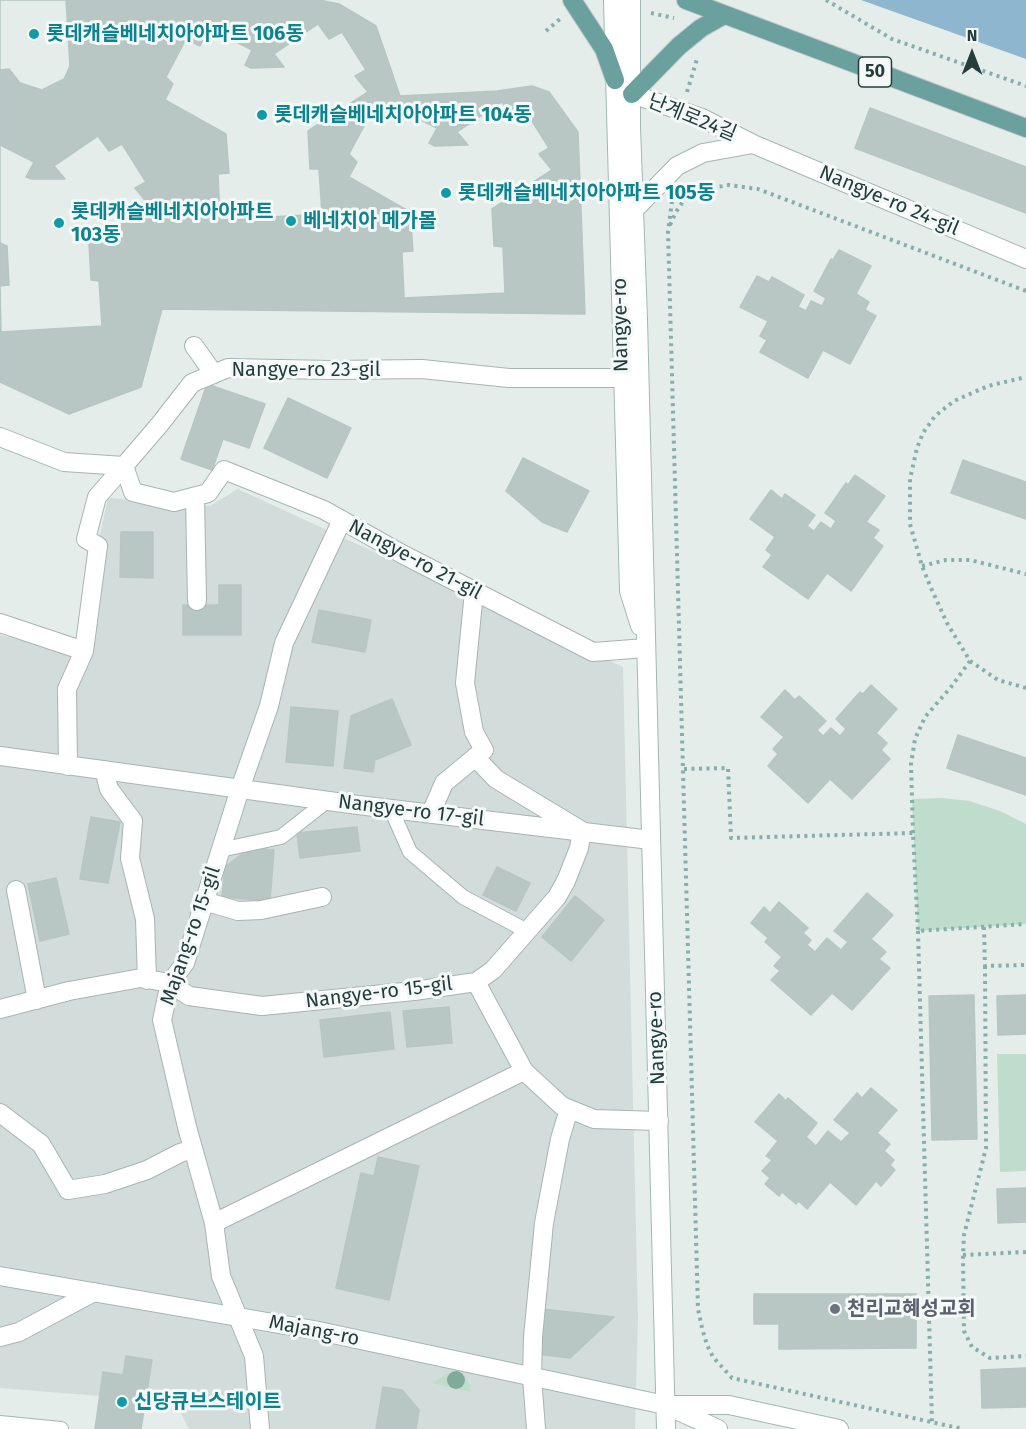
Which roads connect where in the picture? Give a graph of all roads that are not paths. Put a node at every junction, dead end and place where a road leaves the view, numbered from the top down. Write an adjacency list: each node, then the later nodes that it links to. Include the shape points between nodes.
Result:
1 (572, 0): 5 (main road, via 604,49)
2 (686, 0): 4 (main road, 50)
3 (622, 7): 5 (street, Nangye-ro); 6 (street, Nangye-ro)
4 (724, 15): 6 (main road, via 679,46); 7 (main road, 50)
5 (615, 80): 13 (street, Nangye-ro)
6 (632, 94): 8 (street, 난계로24길, via 702,118); 9 (street, Nangye-ro)
7 (1026, 128)
8 (753, 144): 9 (street, via 703,153 677,166); 10 (street, Nangye-ro 24-gil)
9 (635, 209): 21 (street, Nangye-ro)
10 (1026, 259)
11 (194, 346): 12 (street)
12 (214, 374): 13 (street, Nangye-ro 23-gil, via 228,368 422,369 509,378); 15 (street, Nangye-ro 23-gil, via 192,383)
13 (622, 378): 21 (street, Nangye-ro, via 629,591)
14 (0, 437): 15 (street, via 64,462)
15 (124, 465): 16 (street, via 133,492 174,502); 22 (street, via 97,497 86,539 98,546)
16 (195, 497): 17 (street, Nangye-ro 21-gil, via 208,493 224,470); 19 (street)
17 (342, 520): 18 (street, Nangye-ro 21-gil); 27 (street, via 284,643 269,706)
18 (474, 592): 21 (street, Nangye-ro 21-gil, via 593,652); 24 (street, via 465,683 474,732 484,750)
19 (197, 601)
20 (0, 623): 22 (street)
21 (646, 648): 32 (street, Nangye-ro)
22 (84, 651): 25 (street, via 67,689)
23 (0, 756): 25 (street, Nangye-ro 17-gil)
24 (475, 757): 30 (street, via 444,783); 31 (street, via 496,780)
25 (68, 766): 26 (street, Nangye-ro 17-gil)
26 (104, 770): 27 (street, Nangye-ro 17-gil); 38 (street, Majang-ro 15-gil, via 109,789 133,821 130,858 145,919)
27 (240, 789): 28 (street, Nangye-ro 17-gil); 33 (street, Majang-ro 15-gil)
28 (327, 801): 29 (street, Nangye-ro 17-gil); 33 (lane, via 281,837)
29 (391, 809): 30 (street, Nangye-ro 17-gil); 37 (lane, via 410,852 463,897)
30 (431, 813): 31 (street, Nangye-ro 17-gil)
31 (582, 831): 32 (street, Nangye-ro 17-gil); 37 (street, via 566,881)
32 (651, 840): 46 (street, Nangye-ro)
33 (220, 850): 36 (street, Majang-ro 15-gil)
34 (16, 890): 41 (street)
35 (322, 897): 36 (street, via 238,911)
36 (204, 901): 40 (street, Majang-ro 15-gil, via 184,963)
37 (527, 930): 39 (street, via 494,970)
38 (147, 980): 40 (street, Nangye-ro 15-gil); 41 (street, Nangye-ro 15-gil, via 141,978)
39 (476, 981): 40 (street, Nangye-ro 15-gil, via 262,1006 189,996); 43 (street, Nangye-ro 15-gil)
40 (170, 983): 47 (street, Majang-ro 15-gil, via 162,1020)
41 (37, 1000): 42 (street, Nangye-ro 15-gil)
42 (0, 1010)
43 (524, 1071): 44 (street, Nangye-ro 15-gil); 48 (street)
44 (569, 1109): 46 (street, Nangye-ro 15-gil, via 594,1119); 53 (street, via 544,1223)
45 (0, 1113): 47 (street, via 41,1144 68,1190 105,1184)
46 (659, 1121): 54 (street, Nangye-ro)
47 (194, 1149): 48 (street, Majang-ro 15-gil)
48 (214, 1223): 51 (street, Majang-ro 15-gil, via 221,1276)
49 (0, 1276): 50 (street, Majang-ro)
50 (94, 1292): 51 (street, Majang-ro); 52 (street, via 19,1332)
51 (237, 1317): 53 (street, Majang-ro); 57 (street, Majang-ro 15-gil, via 254,1356)
52 (0, 1337)
53 (532, 1377): 54 (street, Majang-ro); 58 (street)
54 (665, 1406): 59 (street, Nangye-ro); 60 (street, Majang-ro); 61 (street, Majang-ro, via 729,1406)
55 (0, 1423): 56 (lane)
56 (61, 1429)
57 (260, 1429)
58 (536, 1429)
59 (666, 1429)
60 (718, 1429)
61 (839, 1429)

